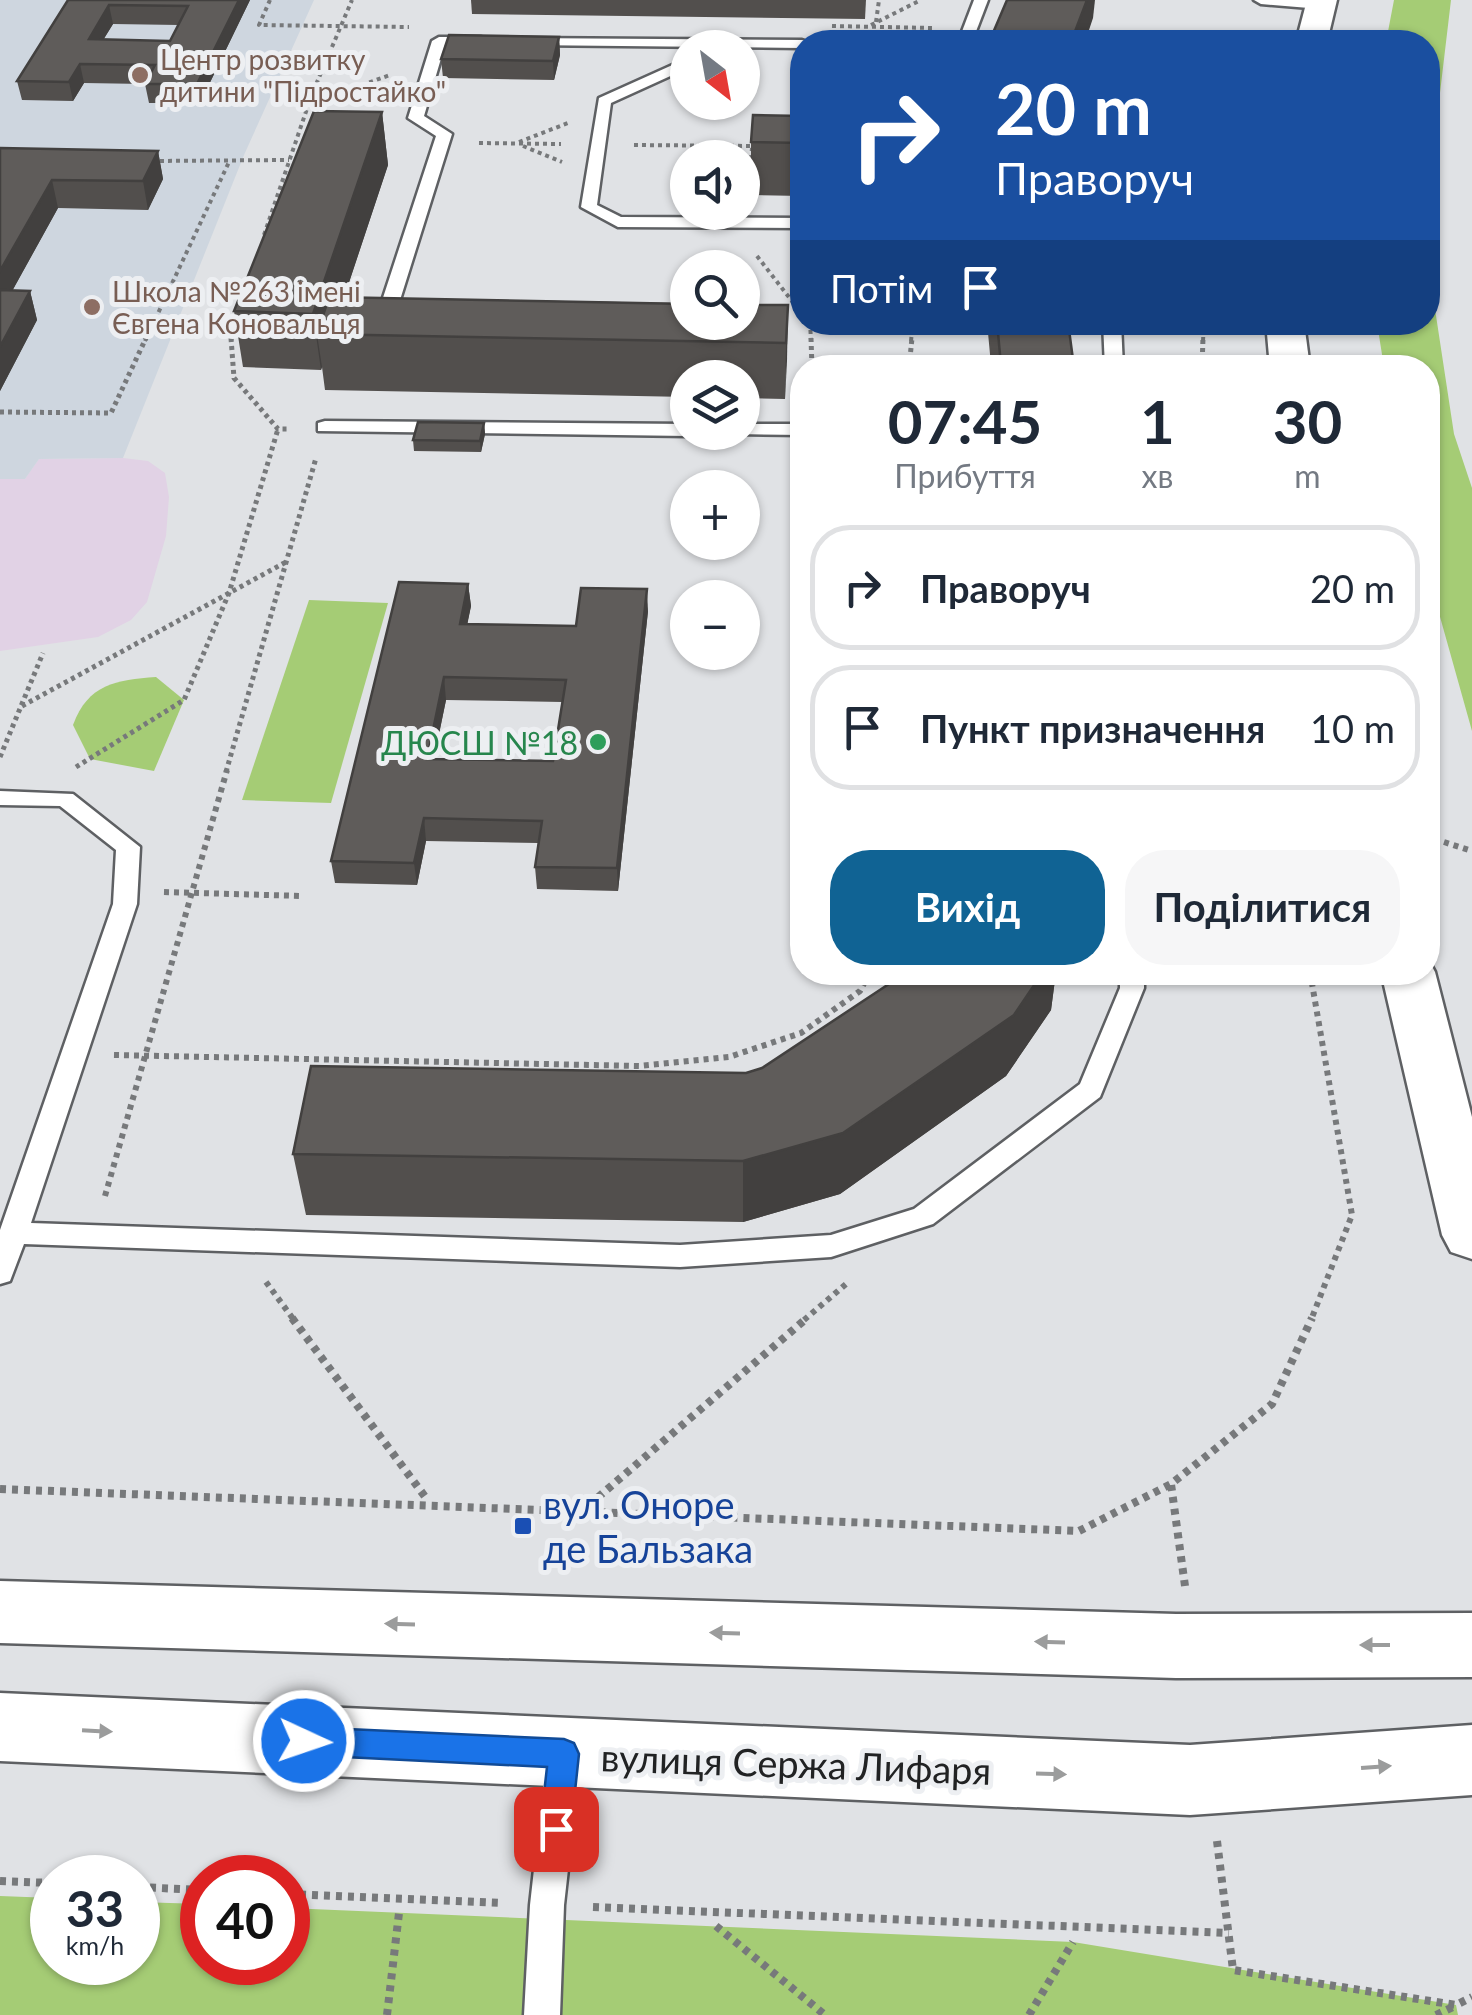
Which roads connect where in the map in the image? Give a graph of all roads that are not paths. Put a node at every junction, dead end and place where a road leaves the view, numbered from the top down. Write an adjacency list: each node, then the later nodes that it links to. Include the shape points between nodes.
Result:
1 (981, 0): 4 (lane)
2 (1262, 0): 3 (lane)
3 (1321, 2): 5 (street)
4 (970, 30)
5 (1315, 30)
6 (496, 41): 13 (lane, via 439,41 416,118 444,134)
7 (516, 41): 8 (lane)
8 (670, 44)
9 (790, 44): 10 (lane)
10 (760, 45)
11 (670, 70): 12 (lane, via 604,101 589,207 618,222)
12 (790, 223)
13 (386, 316)
14 (325, 428): 15 (lane)
15 (670, 430)
16 (760, 430): 17 (lane)
17 (790, 430)
18 (13, 798): 21 (lane, via 65,799 128,846 125,904)
19 (1132, 985): 21 (lane, via 1091,1090 923,1217 831,1246 680,1256)
20 (1411, 985): 22 (street)
21 (12, 1233): 23 (lane)
22 (1472, 1235)
23 (0, 1273)
24 (0, 1612): 25 (street, one-way to 24, via 1193,1645)
25 (1472, 1645)
26 (0, 1727): 27 (street, вулиця Сержа Лифаря, one-way to 27)
27 (564, 1754): 28 (street, вулиця Сержа Лифаря, one-way to 28, via 1210,1778); 29 (lane)
28 (1472, 1760)
29 (542, 2015)

